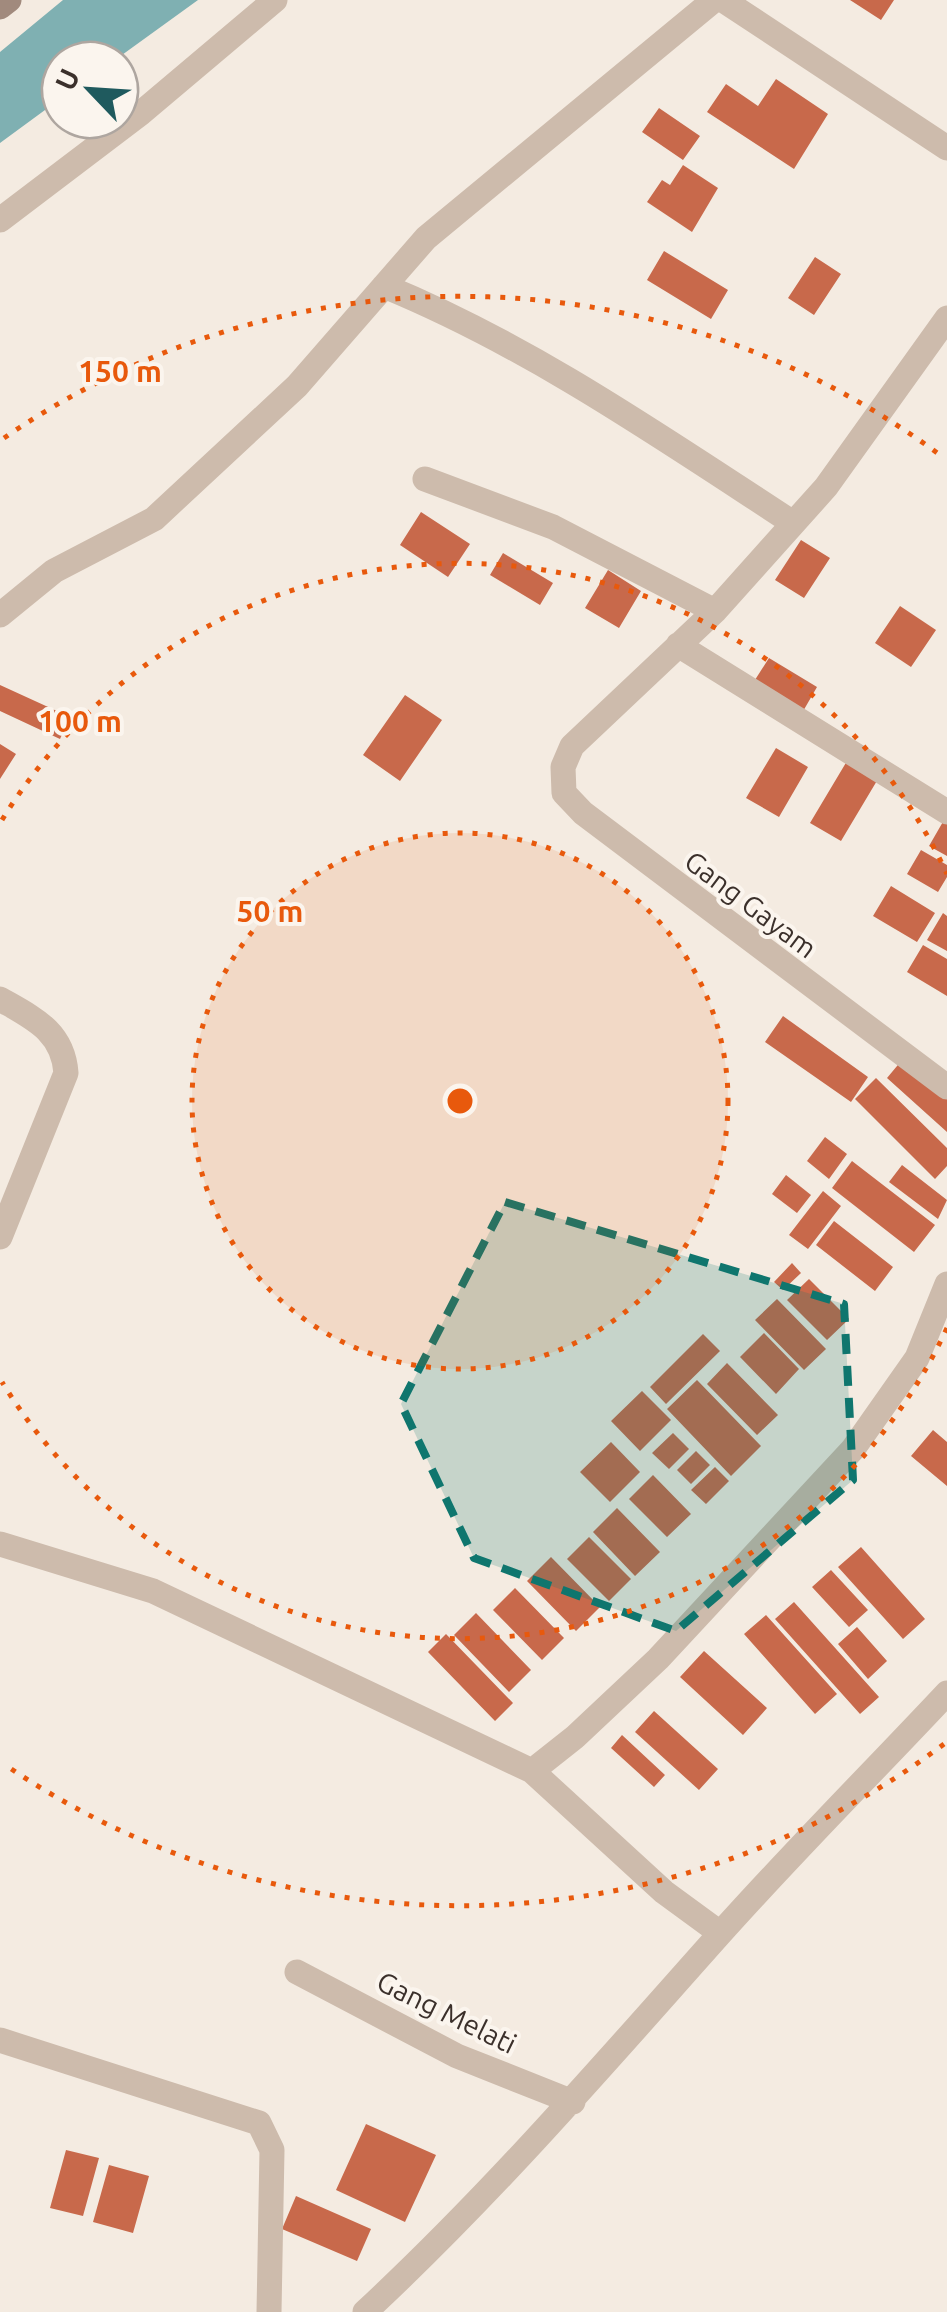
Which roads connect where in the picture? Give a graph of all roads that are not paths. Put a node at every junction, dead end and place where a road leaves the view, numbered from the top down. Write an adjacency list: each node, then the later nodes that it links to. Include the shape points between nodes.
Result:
1 (10, 0): 5 (main road)
2 (275, 0): 7 (street)
3 (714, 0): 8 (street, via 426,238)
4 (723, 0): 6 (street)
5 (0, 7)
6 (947, 148)
7 (0, 220)
8 (384, 286): 11 (street, via 455,315 531,358); 13 (street, via 297,386 154,519 54,570)
9 (947, 318): 11 (street)
10 (425, 479): 12 (street, via 553,526)
11 (793, 523): 12 (street)
12 (715, 611): 14 (street)
13 (0, 615)
14 (678, 645): 15 (street); 17 (street, Gang Gayam, via 572,746 562,767 564,793)
15 (947, 812)
16 (0, 999): 18 (street, via 54,1034 66,1073)
17 (947, 1087)
18 (4, 1220)
19 (947, 1284): 22 (street, via 918,1358 852,1449 658,1659)
20 (0, 1544): 22 (street, via 154,1591)
21 (947, 1693): 23 (street)
22 (532, 1771): 23 (street, via 664,1892)
23 (720, 1933): 26 (street)
24 (297, 1972): 26 (street, Gang Melati, via 457,2056)
25 (0, 2040): 27 (street, via 259,2123 272,2150)
26 (573, 2102): 28 (street)
27 (269, 2312)
28 (365, 2312)

